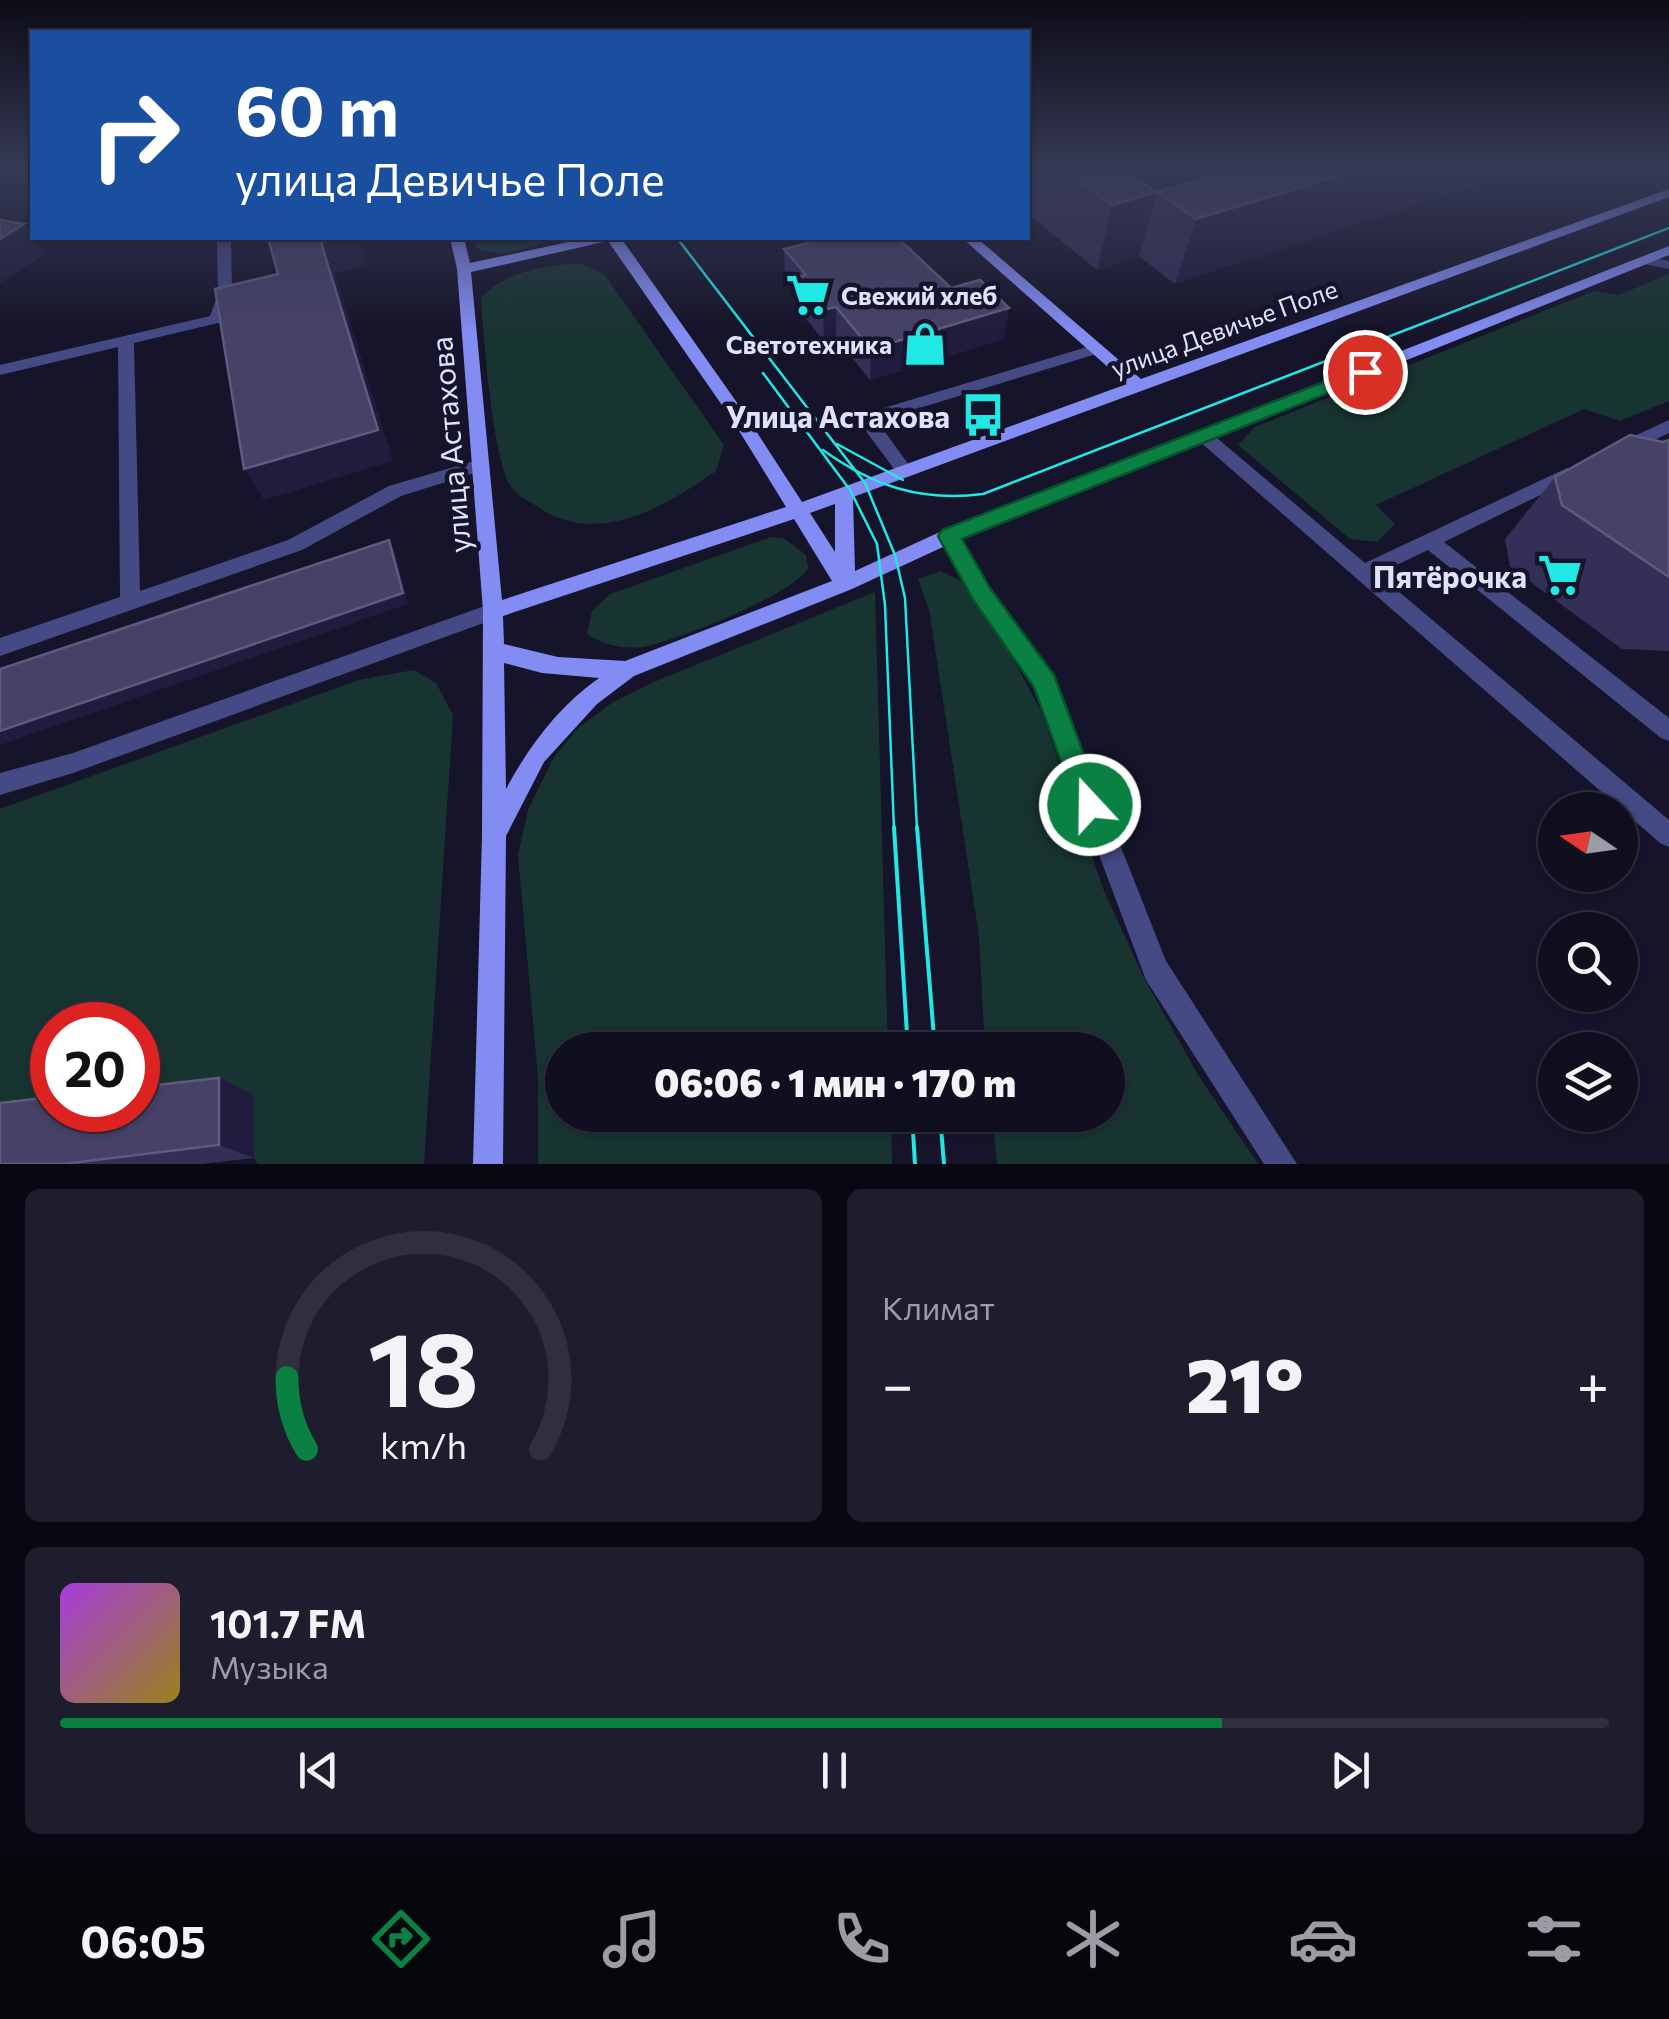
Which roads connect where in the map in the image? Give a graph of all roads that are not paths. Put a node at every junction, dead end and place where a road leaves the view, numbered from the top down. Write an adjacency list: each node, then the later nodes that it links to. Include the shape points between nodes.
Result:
1 (1587, 223): 14 (main road, улица Девичье Поле)
2 (224, 240): 11 (lane, via 225,294 217,319)
3 (457, 240): 10 (main road, улица Астахова)
4 (594, 240): 10 (main road)
5 (615, 240): 20 (main road)
6 (971, 240): 12 (main road)
7 (1669, 250): 8 (main road)
8 (1644, 260): 9 (lane); 16 (main road)
9 (1669, 265)
10 (464, 269): 17 (main road, улица Астахова)
11 (126, 340): 13 (lane); 25 (lane)
12 (1096, 349): 14 (main road); 18 (lane, via 866,419)
13 (0, 370)
14 (1138, 385): 18 (main road, улица Девичье Поле)
15 (1669, 426): 22 (lane)
16 (1205, 437): 21 (main road); 23 (lane)
17 (481, 465): 25 (lane, via 395,491 295,546); 26 (main road, улица Астахова)
18 (903, 470): 19 (main road, улица Девичье Поле)
19 (844, 492): 20 (main road, улица Девичье Поле); 24 (main road)
20 (796, 511): 24 (main road); 26 (main road, улица Девичье Поле)
21 (949, 536): 24 (main road); 35 (lane, via 1045,683 1156,970)
22 (1429, 541): 23 (lane); 30 (lane)
23 (1363, 573): 33 (lane)
24 (844, 584): 29 (main road)
25 (130, 603): 27 (lane)
26 (493, 611): 28 (main road, улица Астахова); 31 (lane)
27 (0, 648)
28 (493, 648): 29 (main road, via 552,666); 32 (main road, улица Астахова)
29 (626, 670): 32 (main road, via 589,697 536,756)
30 (1669, 731)
31 (0, 784)
32 (494, 835): 34 (main road, улица Астахова)
33 (1669, 835)
34 (488, 1164)
35 (1282, 1164)

